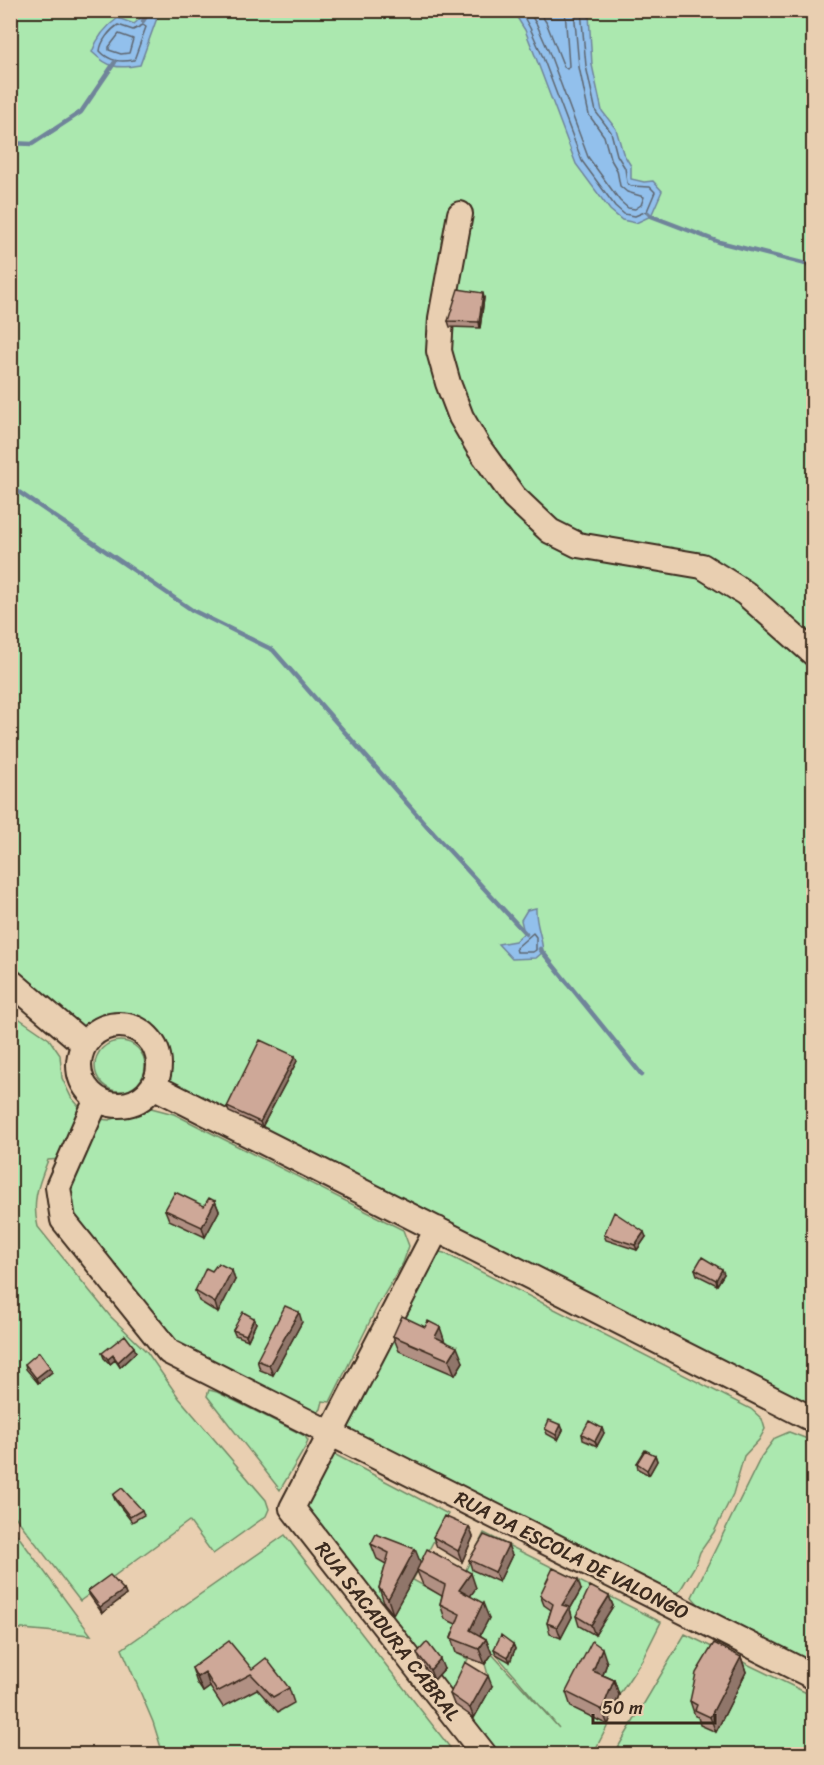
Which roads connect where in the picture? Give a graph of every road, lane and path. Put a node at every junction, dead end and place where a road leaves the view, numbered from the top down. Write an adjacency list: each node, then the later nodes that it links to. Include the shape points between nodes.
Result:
1 (460, 214): 2 (street, via 441,318 439,351 461,417 514,497 550,531 578,545 702,566 745,593)
2 (813, 654)
3 (10, 981): 4 (street)
4 (84, 1044): 5 (street, via 98,1031 116,1024 140,1030 156,1049 159,1062); 6 (street, via 79,1062 81,1080)
5 (153, 1086): 6 (street, via 145,1096 122,1105); 7 (street)
6 (97, 1100): 9 (street, RUA DA ESCOLA DE VALONGO, via 58,1187 63,1220 169,1352)
7 (437, 1229): 8 (street); 9 (street)
8 (813, 1420)
9 (331, 1433): 10 (street, RUA DA ESCOLA DE VALONGO); 11 (street, RUA SACADURA CABRAL, via 292,1508)
10 (813, 1677)
11 (484, 1755)

